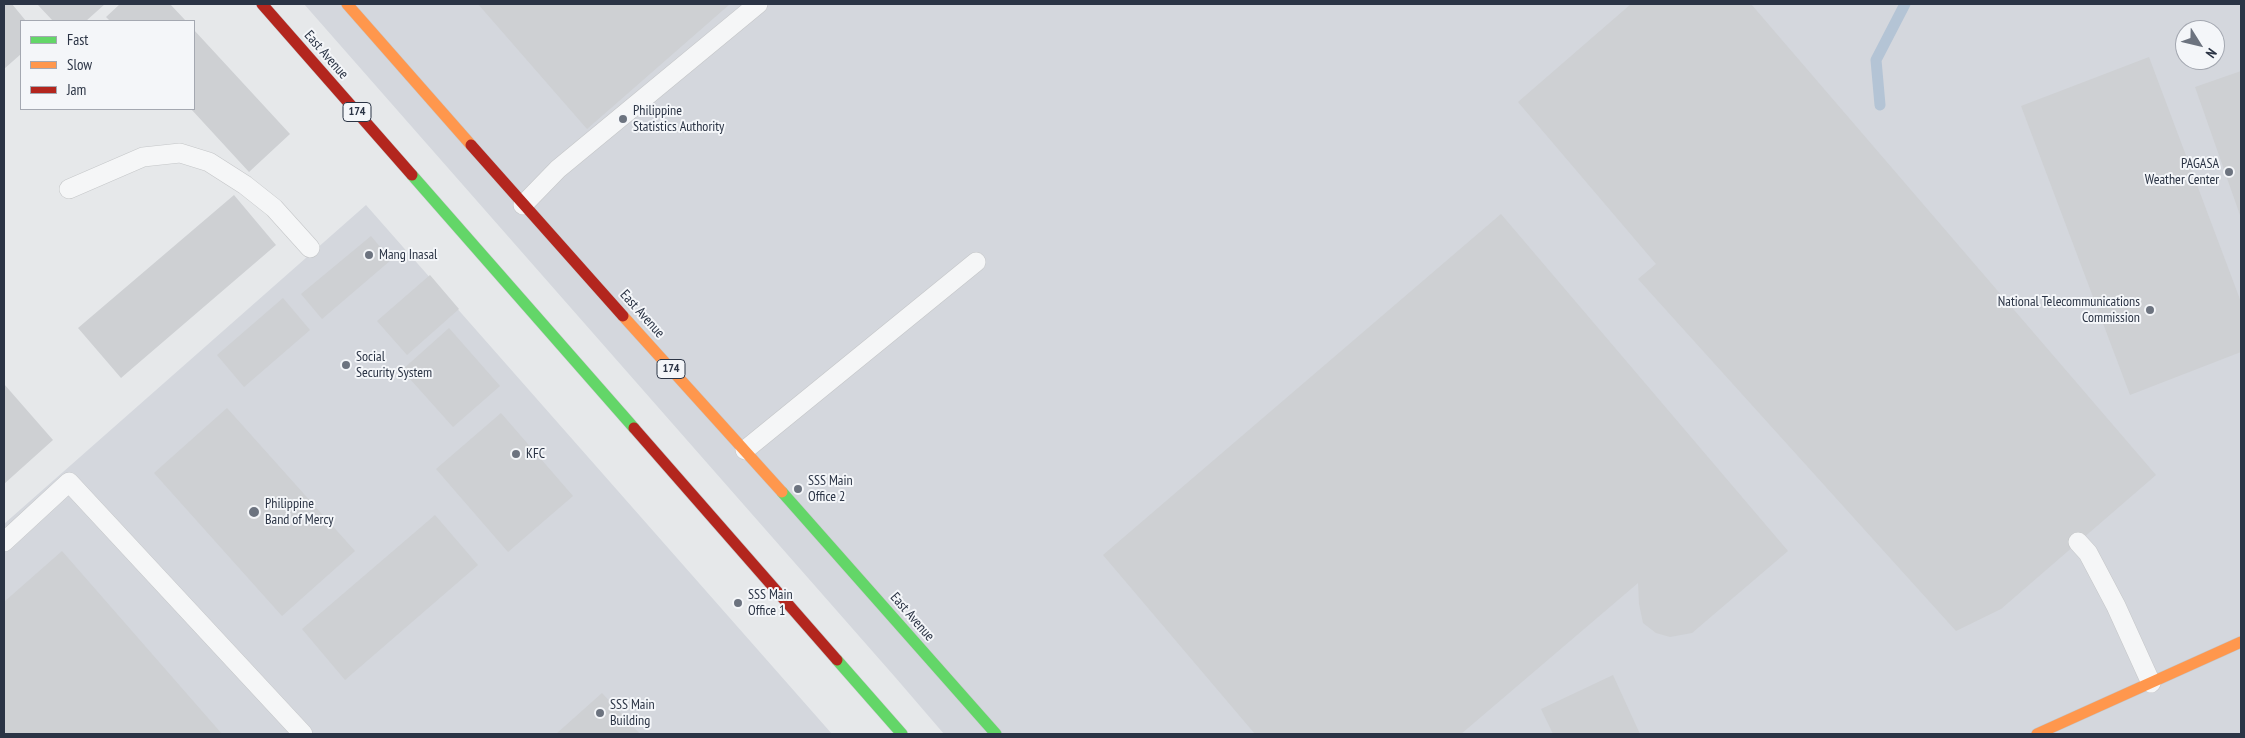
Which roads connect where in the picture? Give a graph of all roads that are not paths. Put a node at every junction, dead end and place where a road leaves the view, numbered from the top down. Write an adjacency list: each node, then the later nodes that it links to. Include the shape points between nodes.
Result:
1 (262, 4): 14 (main road, East Avenue / 174)
2 (347, 4): 5 (main road, East Avenue / 174)
3 (758, 4): 5 (lane, via 558,169)
4 (69, 189): 6 (lane, via 143,157 180,153 209,162 245,185 274,208)
5 (523, 205): 8 (main road, East Avenue / 174)
6 (310, 248)
7 (976, 262): 8 (lane)
8 (745, 450): 15 (main road, East Avenue / 174)
9 (4, 542): 13 (lane, via 69,482)
10 (2078, 542): 12 (lane, via 2088,553 2116,606)
11 (2241, 642): 12 (main road)
12 (2151, 683): 16 (main road)
13 (303, 734)
14 (902, 734)
15 (996, 734)
16 (2037, 734)

